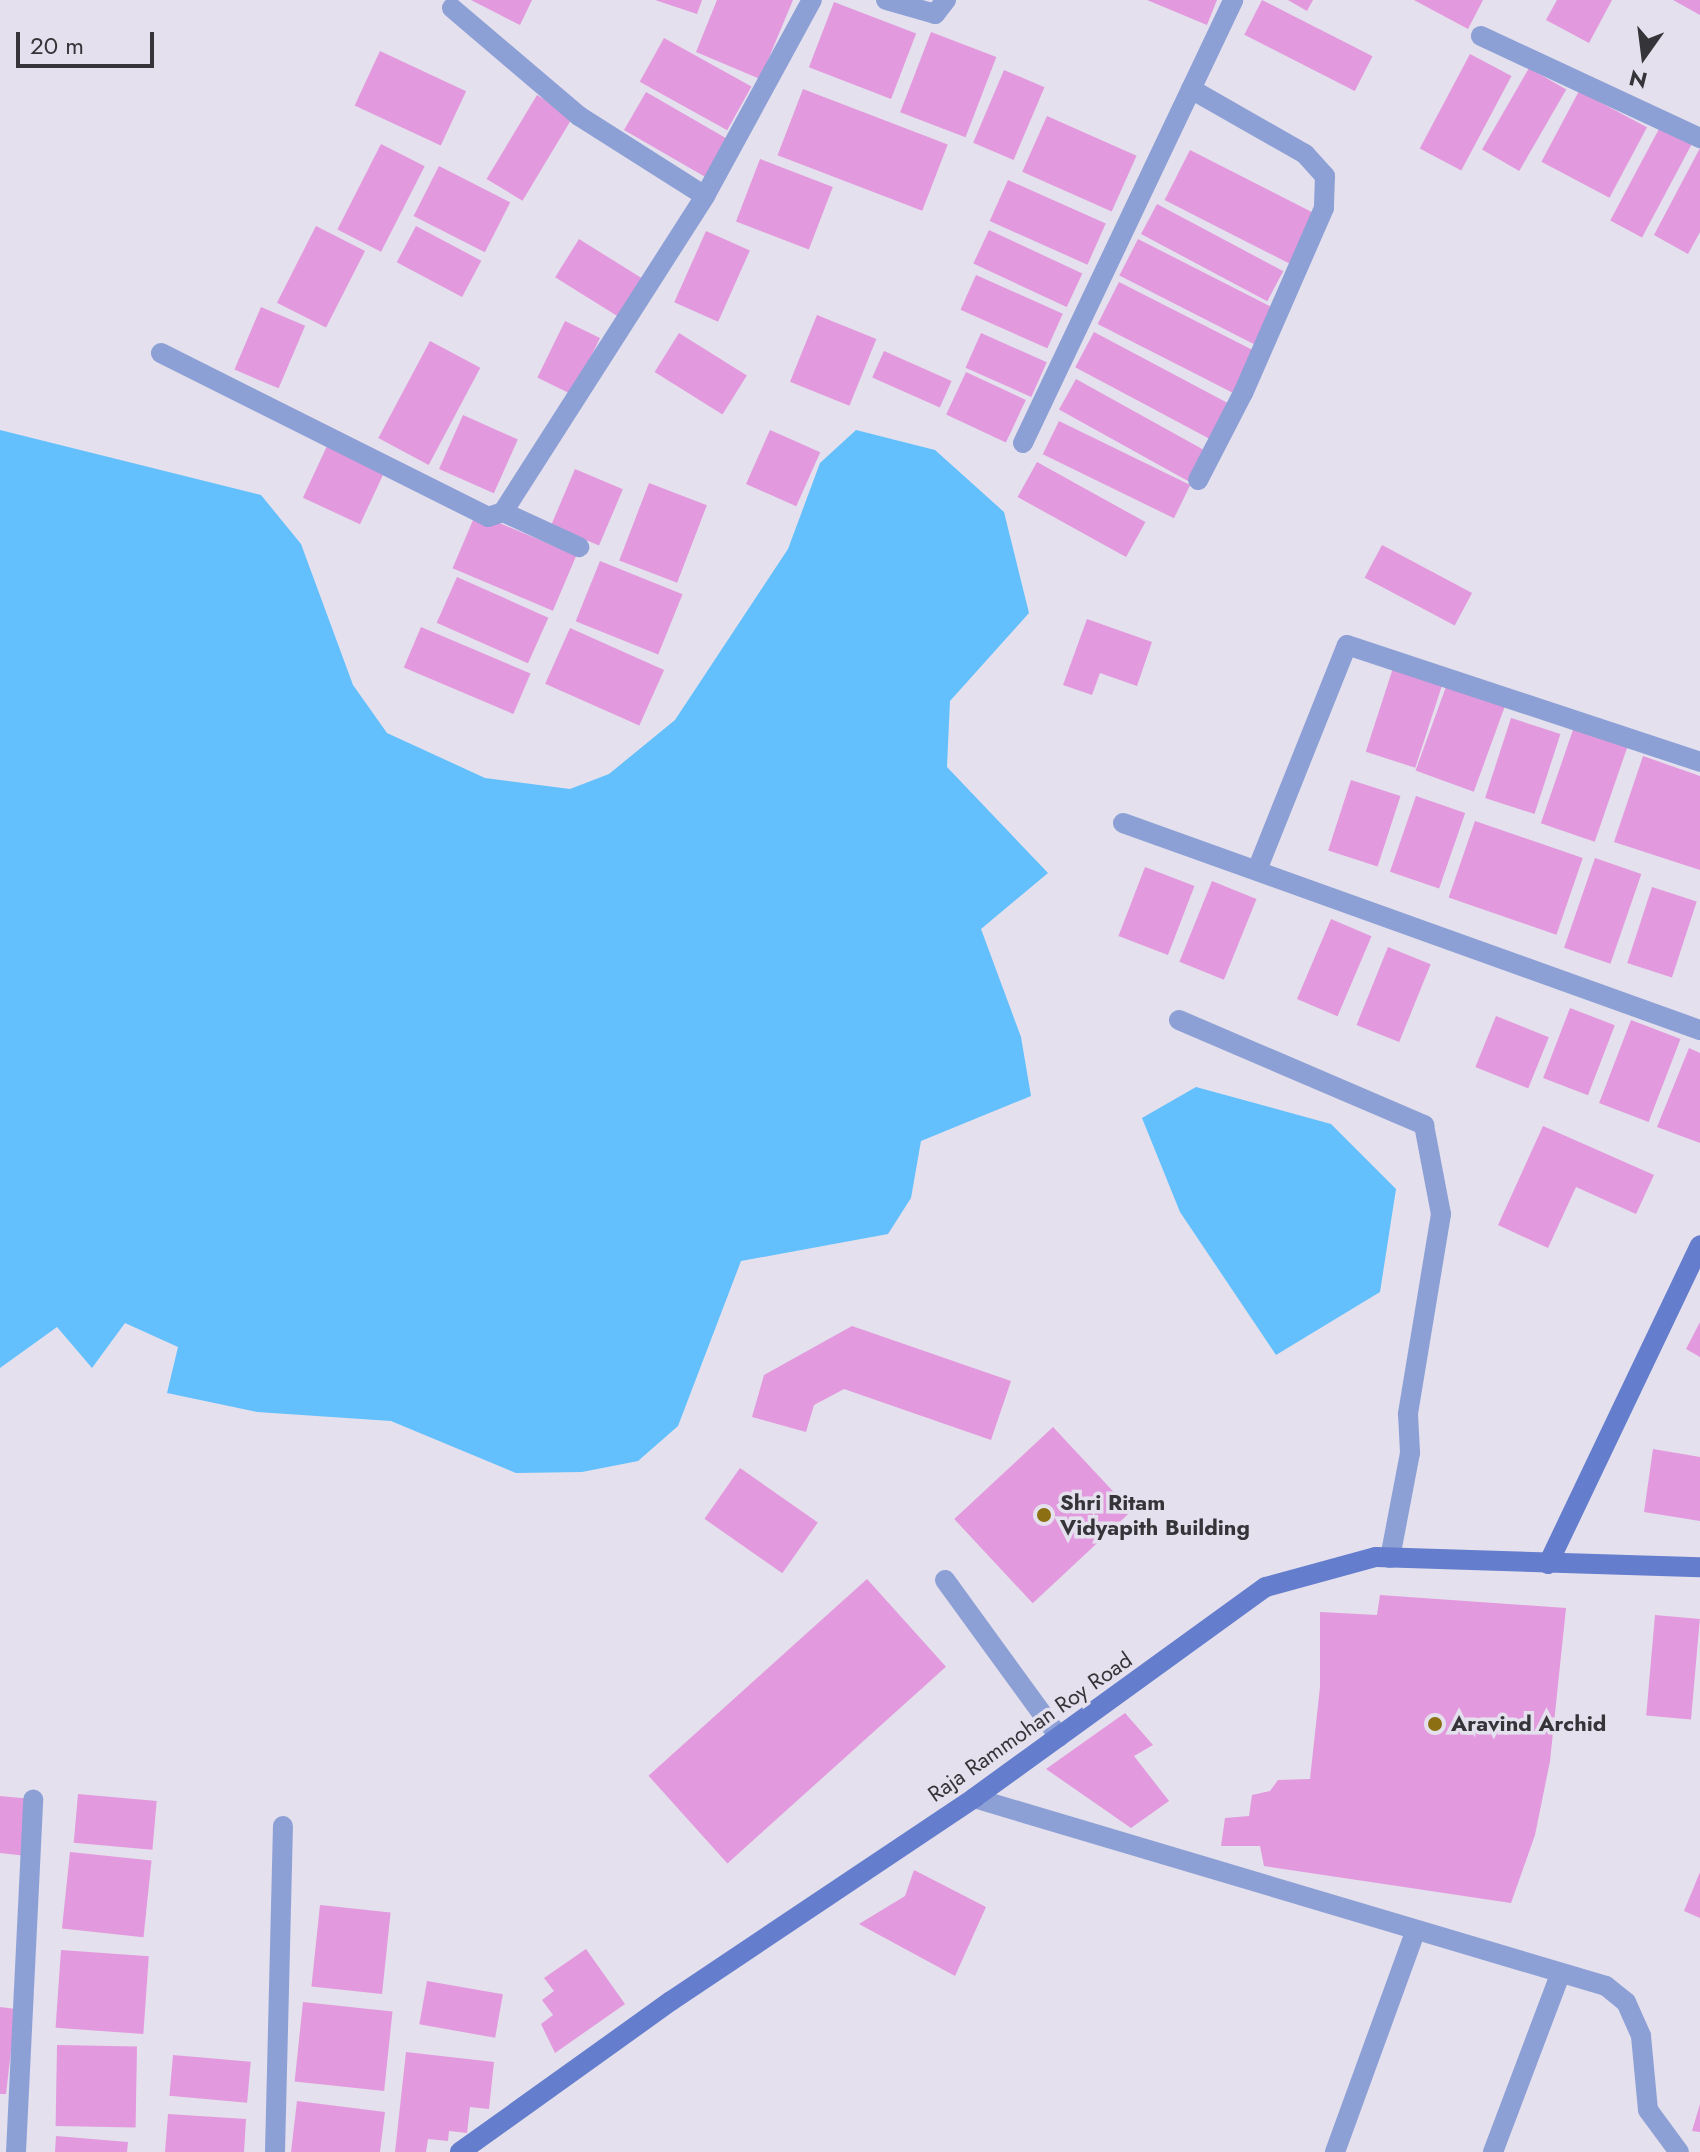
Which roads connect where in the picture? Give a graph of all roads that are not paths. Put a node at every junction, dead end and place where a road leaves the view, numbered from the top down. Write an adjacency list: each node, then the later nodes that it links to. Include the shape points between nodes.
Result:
1 (812, 0): 9 (street)
2 (886, 0): 3 (street, via 935,14)
3 (946, 0)
4 (1233, 0): 7 (street)
5 (452, 8): 9 (street, via 579,116)
6 (1481, 36): 8 (street)
7 (1191, 89): 11 (street); 12 (street, via 1305,154 1325,176 1324,208 1243,393)
8 (1700, 138)
9 (705, 196): 13 (street)
10 (161, 353): 13 (street, via 488,517)
11 (1023, 443)
12 (1198, 480)
13 (503, 512): 14 (street)
14 (579, 547)
15 (1700, 762): 17 (street, via 1347,645)
16 (1123, 823): 17 (street)
17 (1257, 870): 19 (street)
18 (1179, 1020): 21 (street, via 1424,1125 1441,1214 1408,1414 1410,1453)
19 (1700, 1030)
20 (1700, 1245): 22 (main road)
21 (1390, 1558): 22 (main road, Raja Rammohan Roy Road); 25 (main road, Raja Rammohan Roy Road, via 1376,1557 1266,1587)
22 (1548, 1564): 23 (main road, Raja Rammohan Roy Road)
23 (1700, 1567)
24 (945, 1580): 25 (street)
25 (1059, 1737): 26 (main road, Raja Rammohan Roy Road)
26 (974, 1798): 29 (street); 33 (main road, Raja Rammohan Roy Road, via 671,2001)
27 (33, 1799): 31 (street)
28 (283, 1826): 32 (street)
29 (1415, 1932): 30 (street); 34 (street)
30 (1560, 1975): 35 (street); 36 (street, via 1606,1986 1626,2002 1641,2036 1648,2110)
31 (16, 2152)
32 (275, 2152)
33 (460, 2152)
34 (1335, 2152)
35 (1493, 2152)
36 (1679, 2152)

